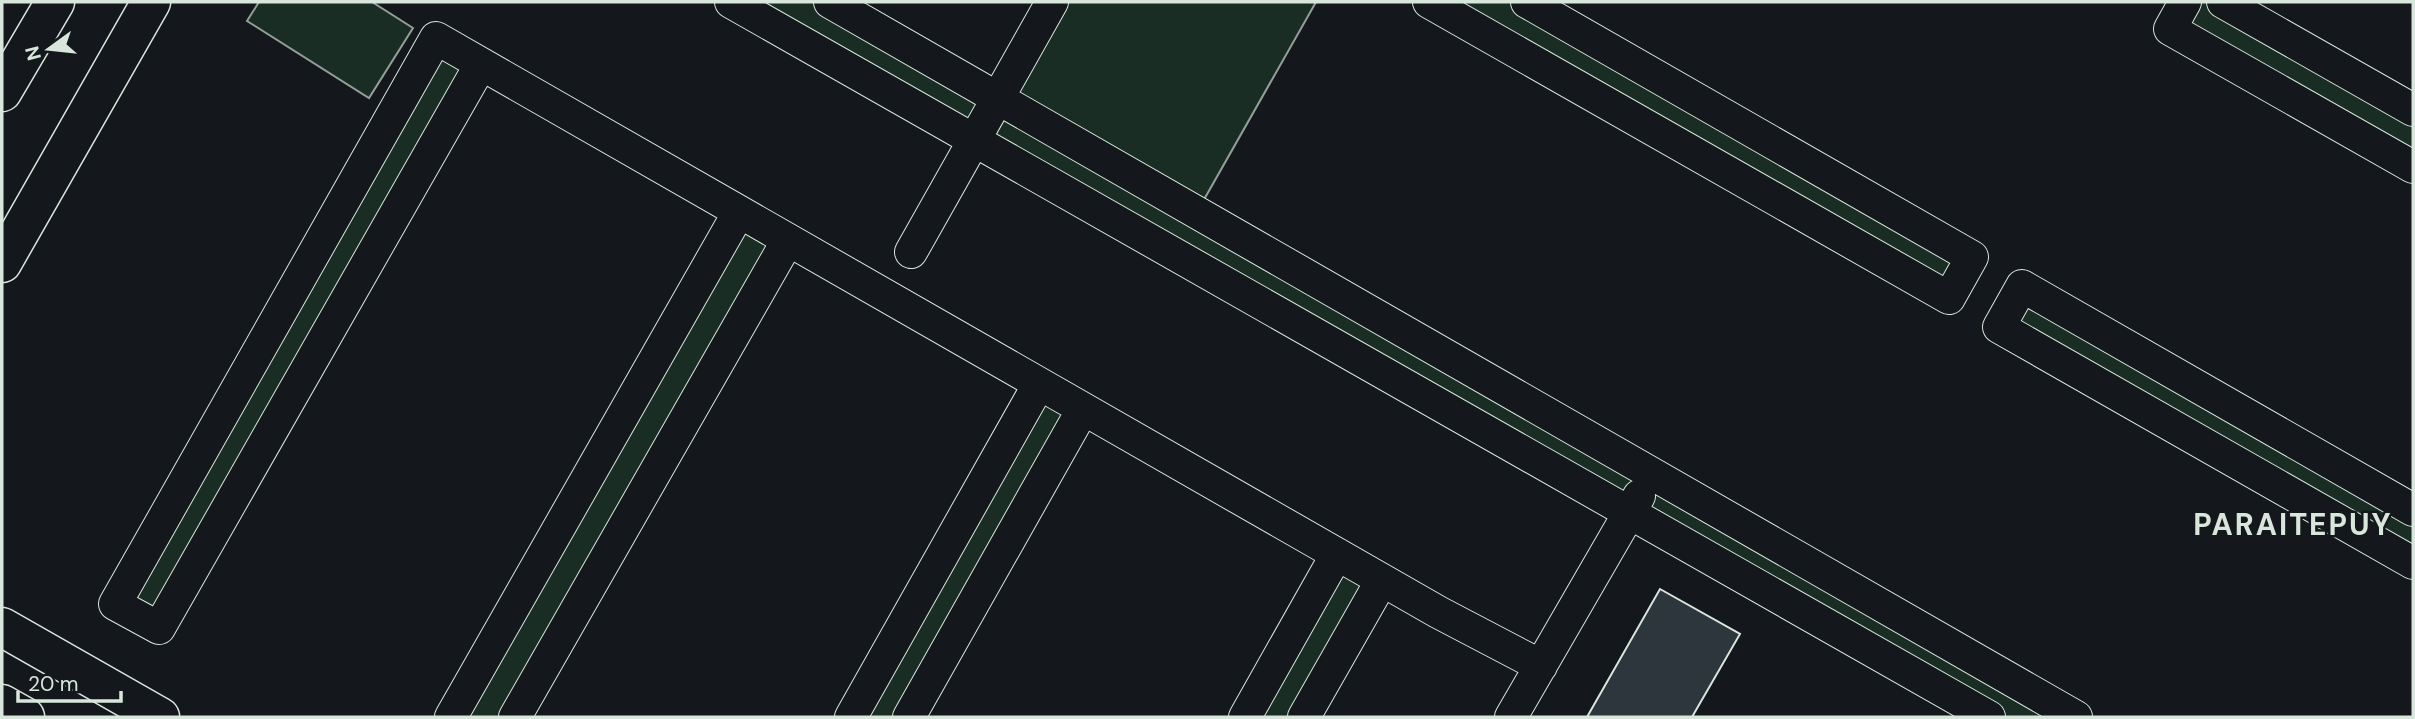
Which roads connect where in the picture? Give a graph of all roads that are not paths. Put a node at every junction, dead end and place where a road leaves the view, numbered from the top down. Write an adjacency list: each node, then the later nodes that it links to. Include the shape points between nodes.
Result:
1 (55, 2): 11 (street)
2 (151, 2): 19 (street)
3 (731, 2): 14 (street)
4 (830, 2): 12 (street)
5 (1052, 2): 12 (street)
6 (1429, 2): 7 (street, via 1949,298 1972,257)
7 (1527, 2)
8 (2185, 2): 15 (street, via 2170,29)
9 (2223, 2): 13 (street)
10 (481, 64): 10 (street, via 436,37 115,604 159,628); 16 (street)
11 (2, 92)
12 (997, 97): 14 (street); 22 (street)
13 (2413, 110)
14 (972, 141): 18 (street); 24 (street)
15 (2413, 167)
16 (739, 212): 17 (street); 33 (street)
17 (788, 240): 20 (street); 34 (street)
18 (911, 252)
19 (2, 263)
20 (1040, 384): 21 (street); 35 (street)
21 (1083, 409): 25 (street); 36 (street)
22 (1652, 474): 24 (street); 41 (street)
23 (2413, 510): 26 (street, via 2022,286 1999,327)
24 (1629, 513): 29 (street); 40 (street)
25 (1337, 554): 27 (street); 37 (street)
26 (2413, 563)
27 (1382, 580): 29 (street); 38 (street)
28 (2, 626): 32 (street)
29 (1541, 666): 39 (street)
30 (2, 704): 31 (street)
31 (25, 717)
32 (160, 717)
33 (452, 717)
34 (515, 717)
35 (851, 717)
36 (909, 717)
37 (1245, 717)
38 (1304, 717)
39 (1511, 717)
40 (1989, 717)
41 (2076, 717)

